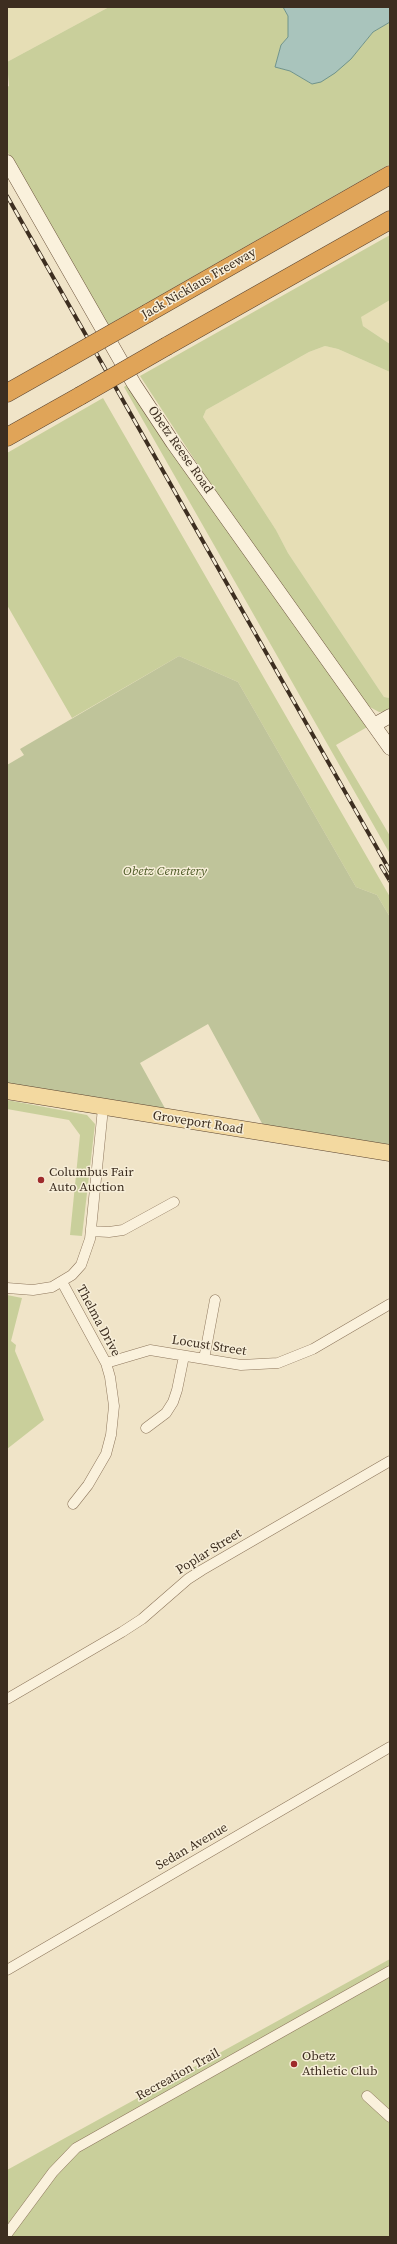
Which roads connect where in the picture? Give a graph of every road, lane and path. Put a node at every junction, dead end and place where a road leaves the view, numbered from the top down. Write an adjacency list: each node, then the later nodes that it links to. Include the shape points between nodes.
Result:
1 (7, 162): 7 (street, Obetz Reese Road, via 134,384 173,443)
2 (390, 175): 4 (highway, Jack Nicklaus Freeway, bridge)
3 (390, 220): 5 (highway, bridge)
4 (7, 393)
5 (7, 437)
6 (390, 716): 7 (street)
7 (374, 725): 8 (street, Obetz Reese Road)
8 (390, 748)
9 (7, 1092): 10 (main road, Groveport Road)
10 (103, 1108): 11 (main road, Groveport Road); 13 (street)
11 (390, 1154)
12 (174, 1202): 13 (street, via 123,1230)
13 (91, 1231): 14 (street, via 80,1265)
14 (62, 1282): 15 (street, via 52,1287 33,1290); 20 (street, Thelma Drive)
15 (7, 1288)
16 (215, 1300): 19 (street)
17 (390, 1304): 19 (street, Locust Street, via 313,1348 278,1363 241,1365)
18 (184, 1356): 19 (street, Locust Street); 20 (street, Locust Street, via 150,1350); 21 (street, via 173,1402 166,1413)
19 (204, 1359)
20 (106, 1363): 23 (street, Thelma Drive, via 114,1406 111,1435 100,1466)
21 (146, 1428)
22 (390, 1461): 24 (street, Poplar Street, via 202,1570 142,1619)
23 (73, 1504)
24 (7, 1699)
25 (390, 1747): 26 (street, Sedan Avenue)
26 (7, 1970)
27 (390, 1970): 30 (street, Recreation Trail, via 76,2148 53,2172)
28 (367, 2096): 29 (street)
29 (390, 2117)
30 (7, 2234)

